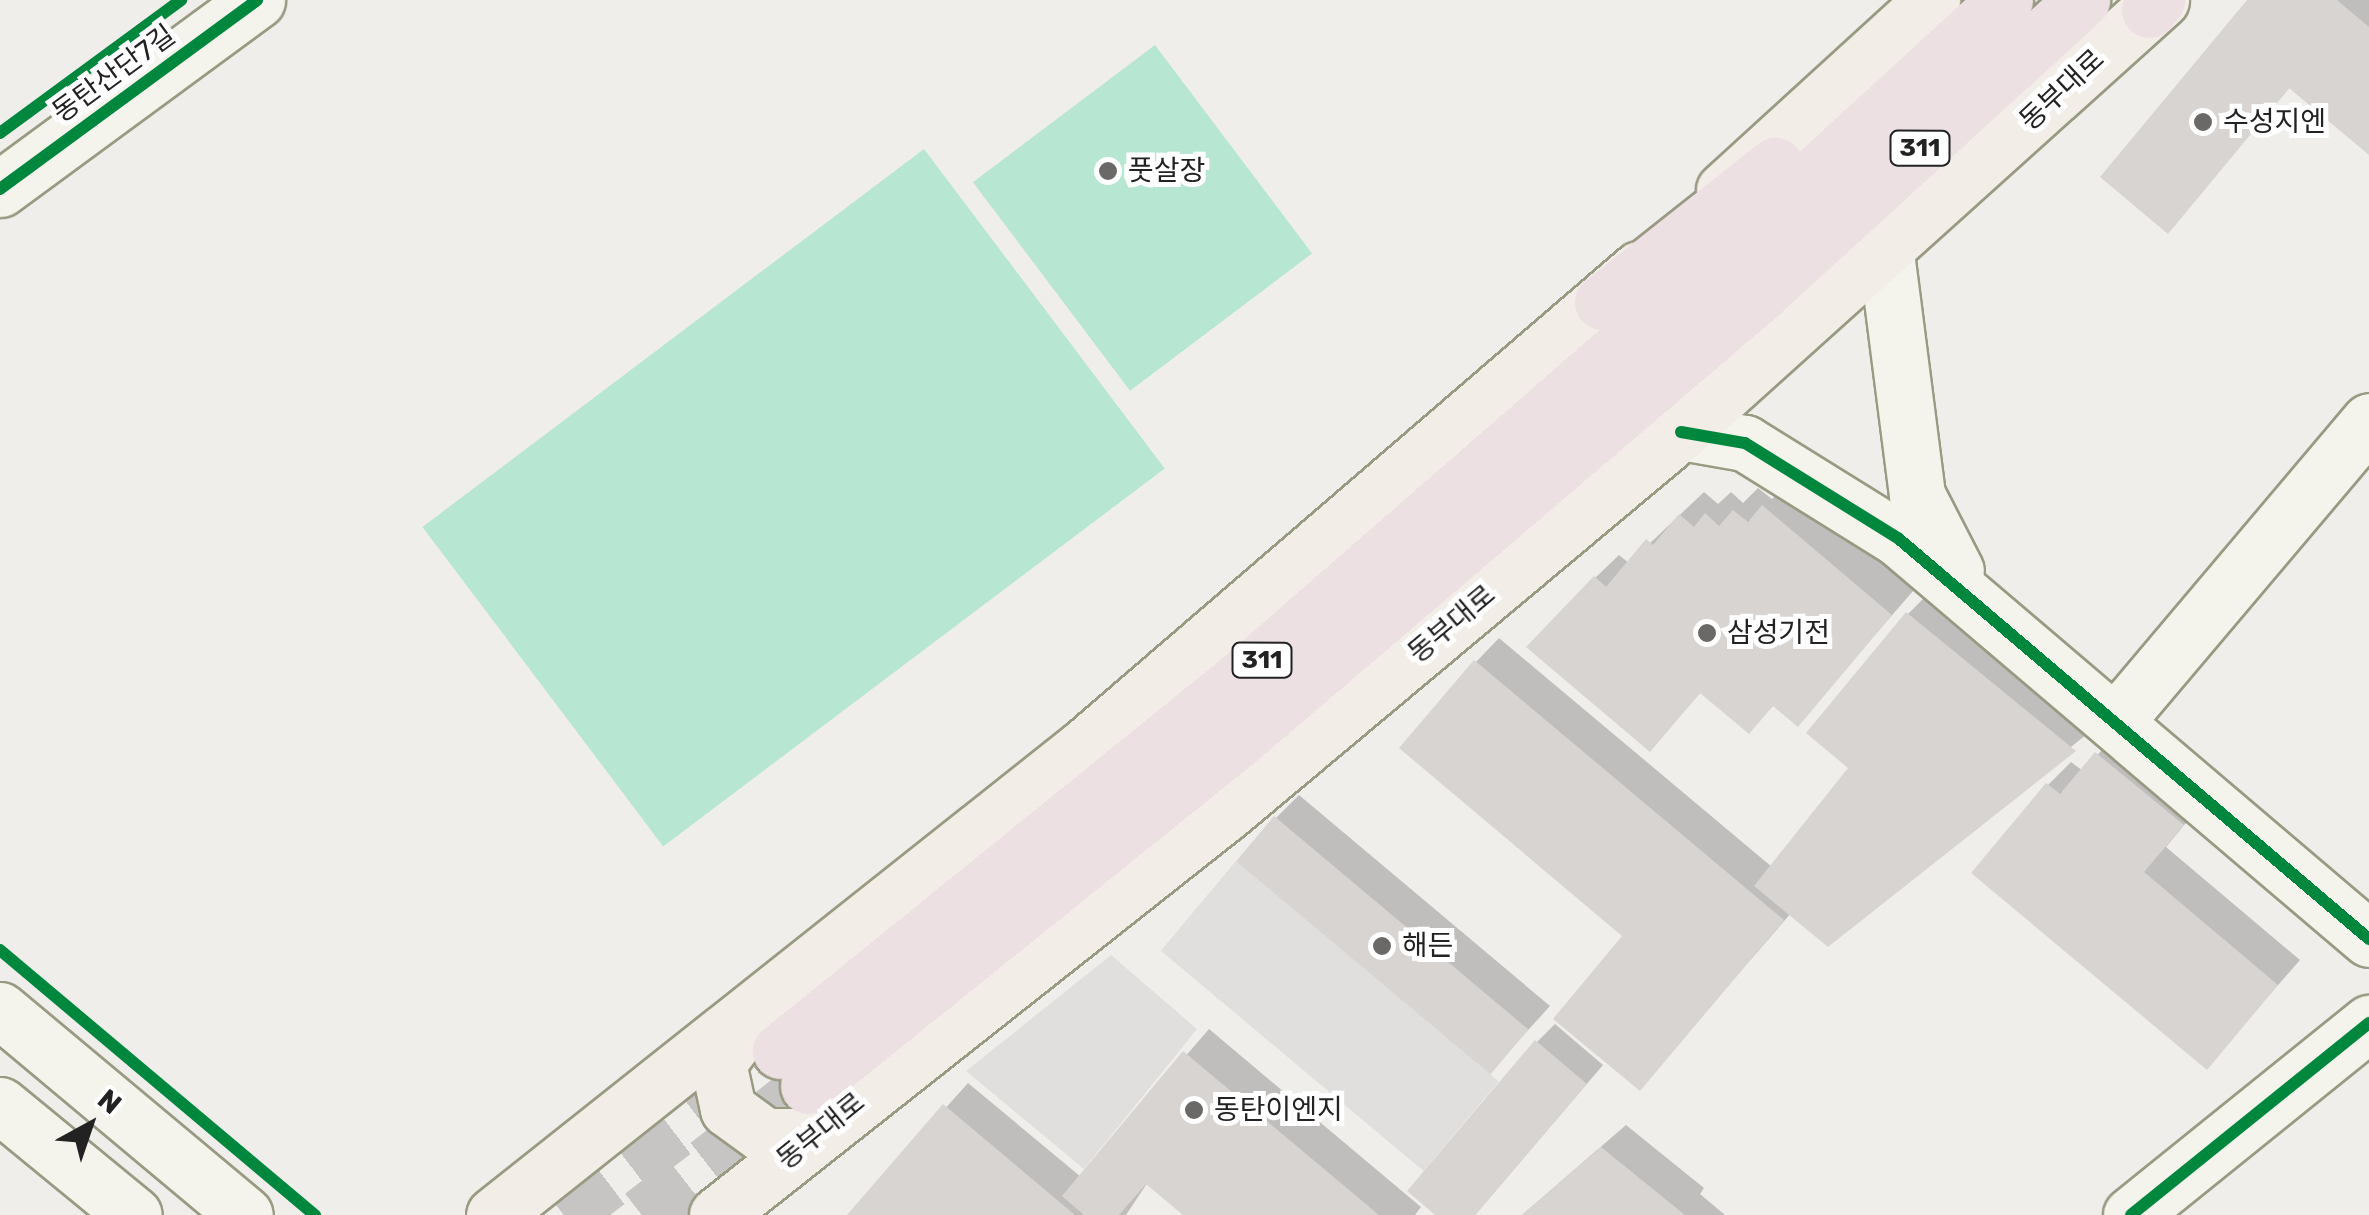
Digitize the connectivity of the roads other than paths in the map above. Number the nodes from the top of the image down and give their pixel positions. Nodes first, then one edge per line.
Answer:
1 (257, 0) edge
2 (1932, 0) edge
3 (1954, 0) edge
4 (2005, 0) edge
5 (2082, 0) edge
6 (2155, 3) edge
7 (0, 189) edge
8 (1886, 253) junction
9 (1602, 302) junction
10 (2369, 421) edge
11 (1681, 432) junction
12 (1976, 604) junction
13 (2115, 722) junction
14 (2369, 938) edge
15 (2369, 962) edge
16 (0, 1010) edge
17 (2369, 1022) edge
18 (789, 1072) junction
19 (0, 1105) edge
20 (134, 1215) edge
21 (245, 1215) edge
22 (494, 1215) edge
23 (717, 1215) edge
24 (2131, 1215) edge

1 - 7 street, 동탄산단7길
2 - 9 main road, 동부대로
3 - 9 highway
4 - 18 highway, 동부대로 / 311
5 - 18 highway, 동부대로 / 311
6 - 8 main road, 동부대로
8 - 11 main road, 동부대로
8 - 12 street
9 - 18 main road, 동부대로
10 - 13 street
11 - 12 street
11 - 18 main road, 동부대로
12 - 13 street
13 - 14 street
15 - 17 street
16 - 21 street
17 - 24 street
18 - 22 main road, 동부대로
18 - 23 main road, 동부대로
19 - 20 street

